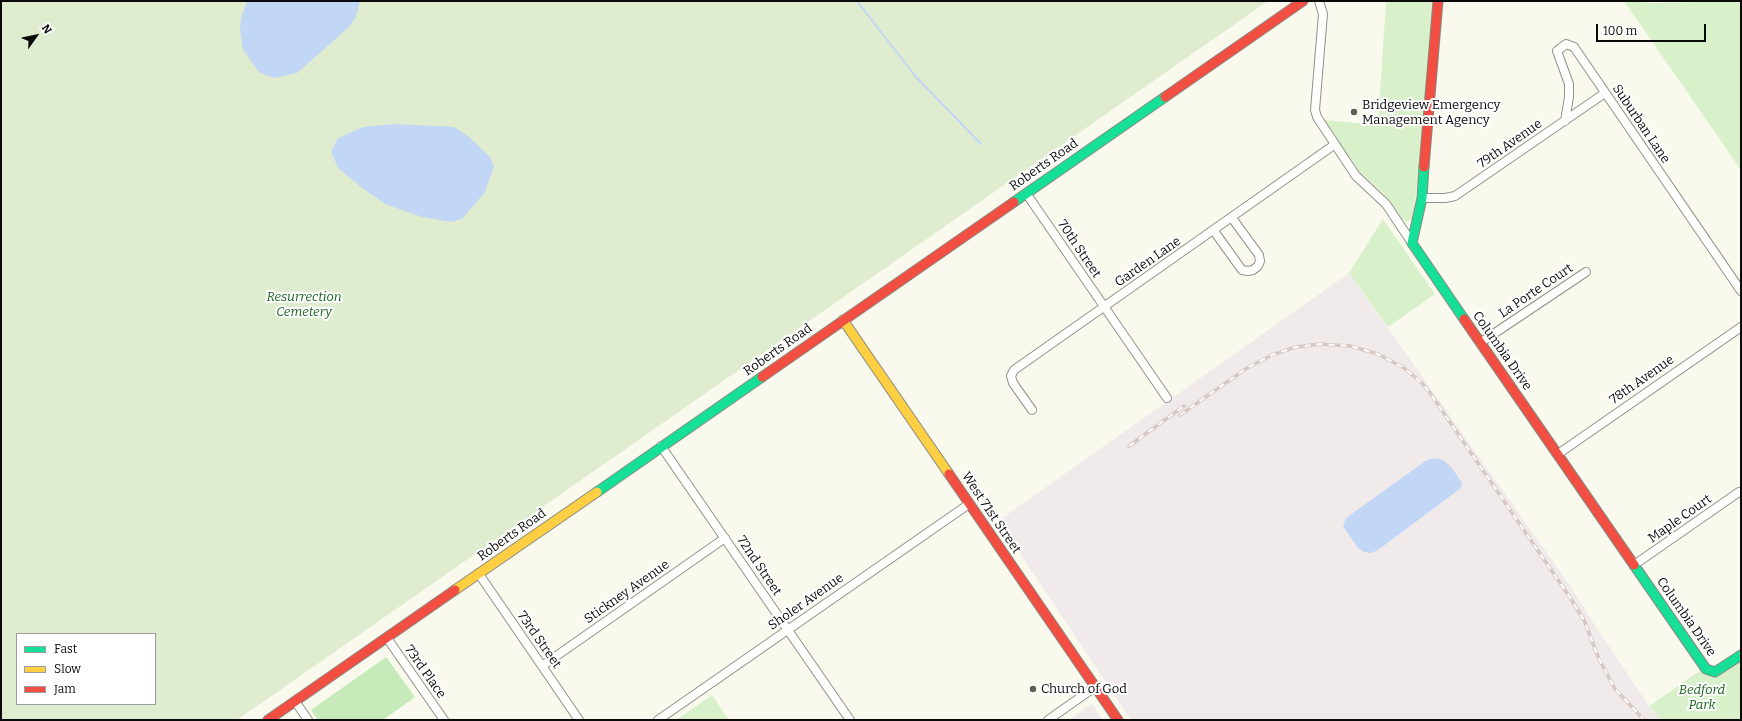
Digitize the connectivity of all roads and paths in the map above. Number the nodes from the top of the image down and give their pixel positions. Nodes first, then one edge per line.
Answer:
1 (1303, 1) edge
2 (1319, 1) edge
3 (1438, 1) edge
4 (1605, 92) junction
5 (1565, 121) junction
6 (1334, 145) junction
7 (1026, 193) junction
8 (1422, 198) junction
9 (1232, 218) junction
10 (1214, 231) junction
11 (1412, 243) junction
12 (1586, 272) dead end
13 (1741, 290) edge
14 (1104, 307) junction
15 (843, 320) junction
16 (1741, 327) edge
17 (1480, 343) junction
18 (1167, 398) dead end
19 (1032, 410) dead end
20 (661, 446) junction
21 (1558, 454) junction
22 (1739, 492) dead end
23 (969, 504) junction
24 (725, 538) junction
25 (1634, 565) junction
26 (479, 574) junction
27 (787, 630) junction
28 (387, 638) junction
29 (1741, 655) edge
30 (542, 666) junction
31 (1095, 687) junction
32 (295, 701) junction
33 (268, 720) edge
34 (308, 720) edge
35 (444, 720) edge
36 (579, 720) edge
37 (658, 720) edge
38 (850, 720) edge
39 (1048, 720) edge
40 (1118, 720) edge

1 - 7 street, Roberts Road
2 - 6 street
3 - 8 street
4 - 5 street, 79th Avenue
4 - 5 street, Suburban Lane
4 - 13 street, Suburban Lane
5 - 8 street, 79th Avenue
6 - 9 street, Garden Lane
6 - 11 street
7 - 14 street, 70th Street
7 - 15 street, Roberts Road
8 - 11 street
9 - 10 street, Garden Lane
9 - 10 street
10 - 14 street, Garden Lane
11 - 17 street, Columbia Drive
12 - 17 street, La Porte Court
14 - 18 street, 70th Street
14 - 19 street, Garden Lane
15 - 20 street, Roberts Road
15 - 23 street, West 71st Street
16 - 21 street, 78th Avenue
17 - 21 street, Columbia Drive
20 - 24 street, 72nd Street
20 - 26 street, Roberts Road
21 - 25 street, Columbia Drive
22 - 25 street, Maple Court
23 - 27 street, Sholer Avenue
23 - 31 street, West 71st Street
24 - 27 street, 72nd Street
24 - 30 street, Stickney Avenue
25 - 29 street, Columbia Drive
26 - 28 street, Roberts Road
26 - 30 street, 73rd Street
27 - 37 street, Sholer Avenue
27 - 38 street, 72nd Street
28 - 32 street, Roberts Road
28 - 35 street, 73rd Place
30 - 36 street, 73rd Street
31 - 39 street
31 - 40 street, West 71st Street
32 - 33 street, Roberts Road
32 - 34 street

